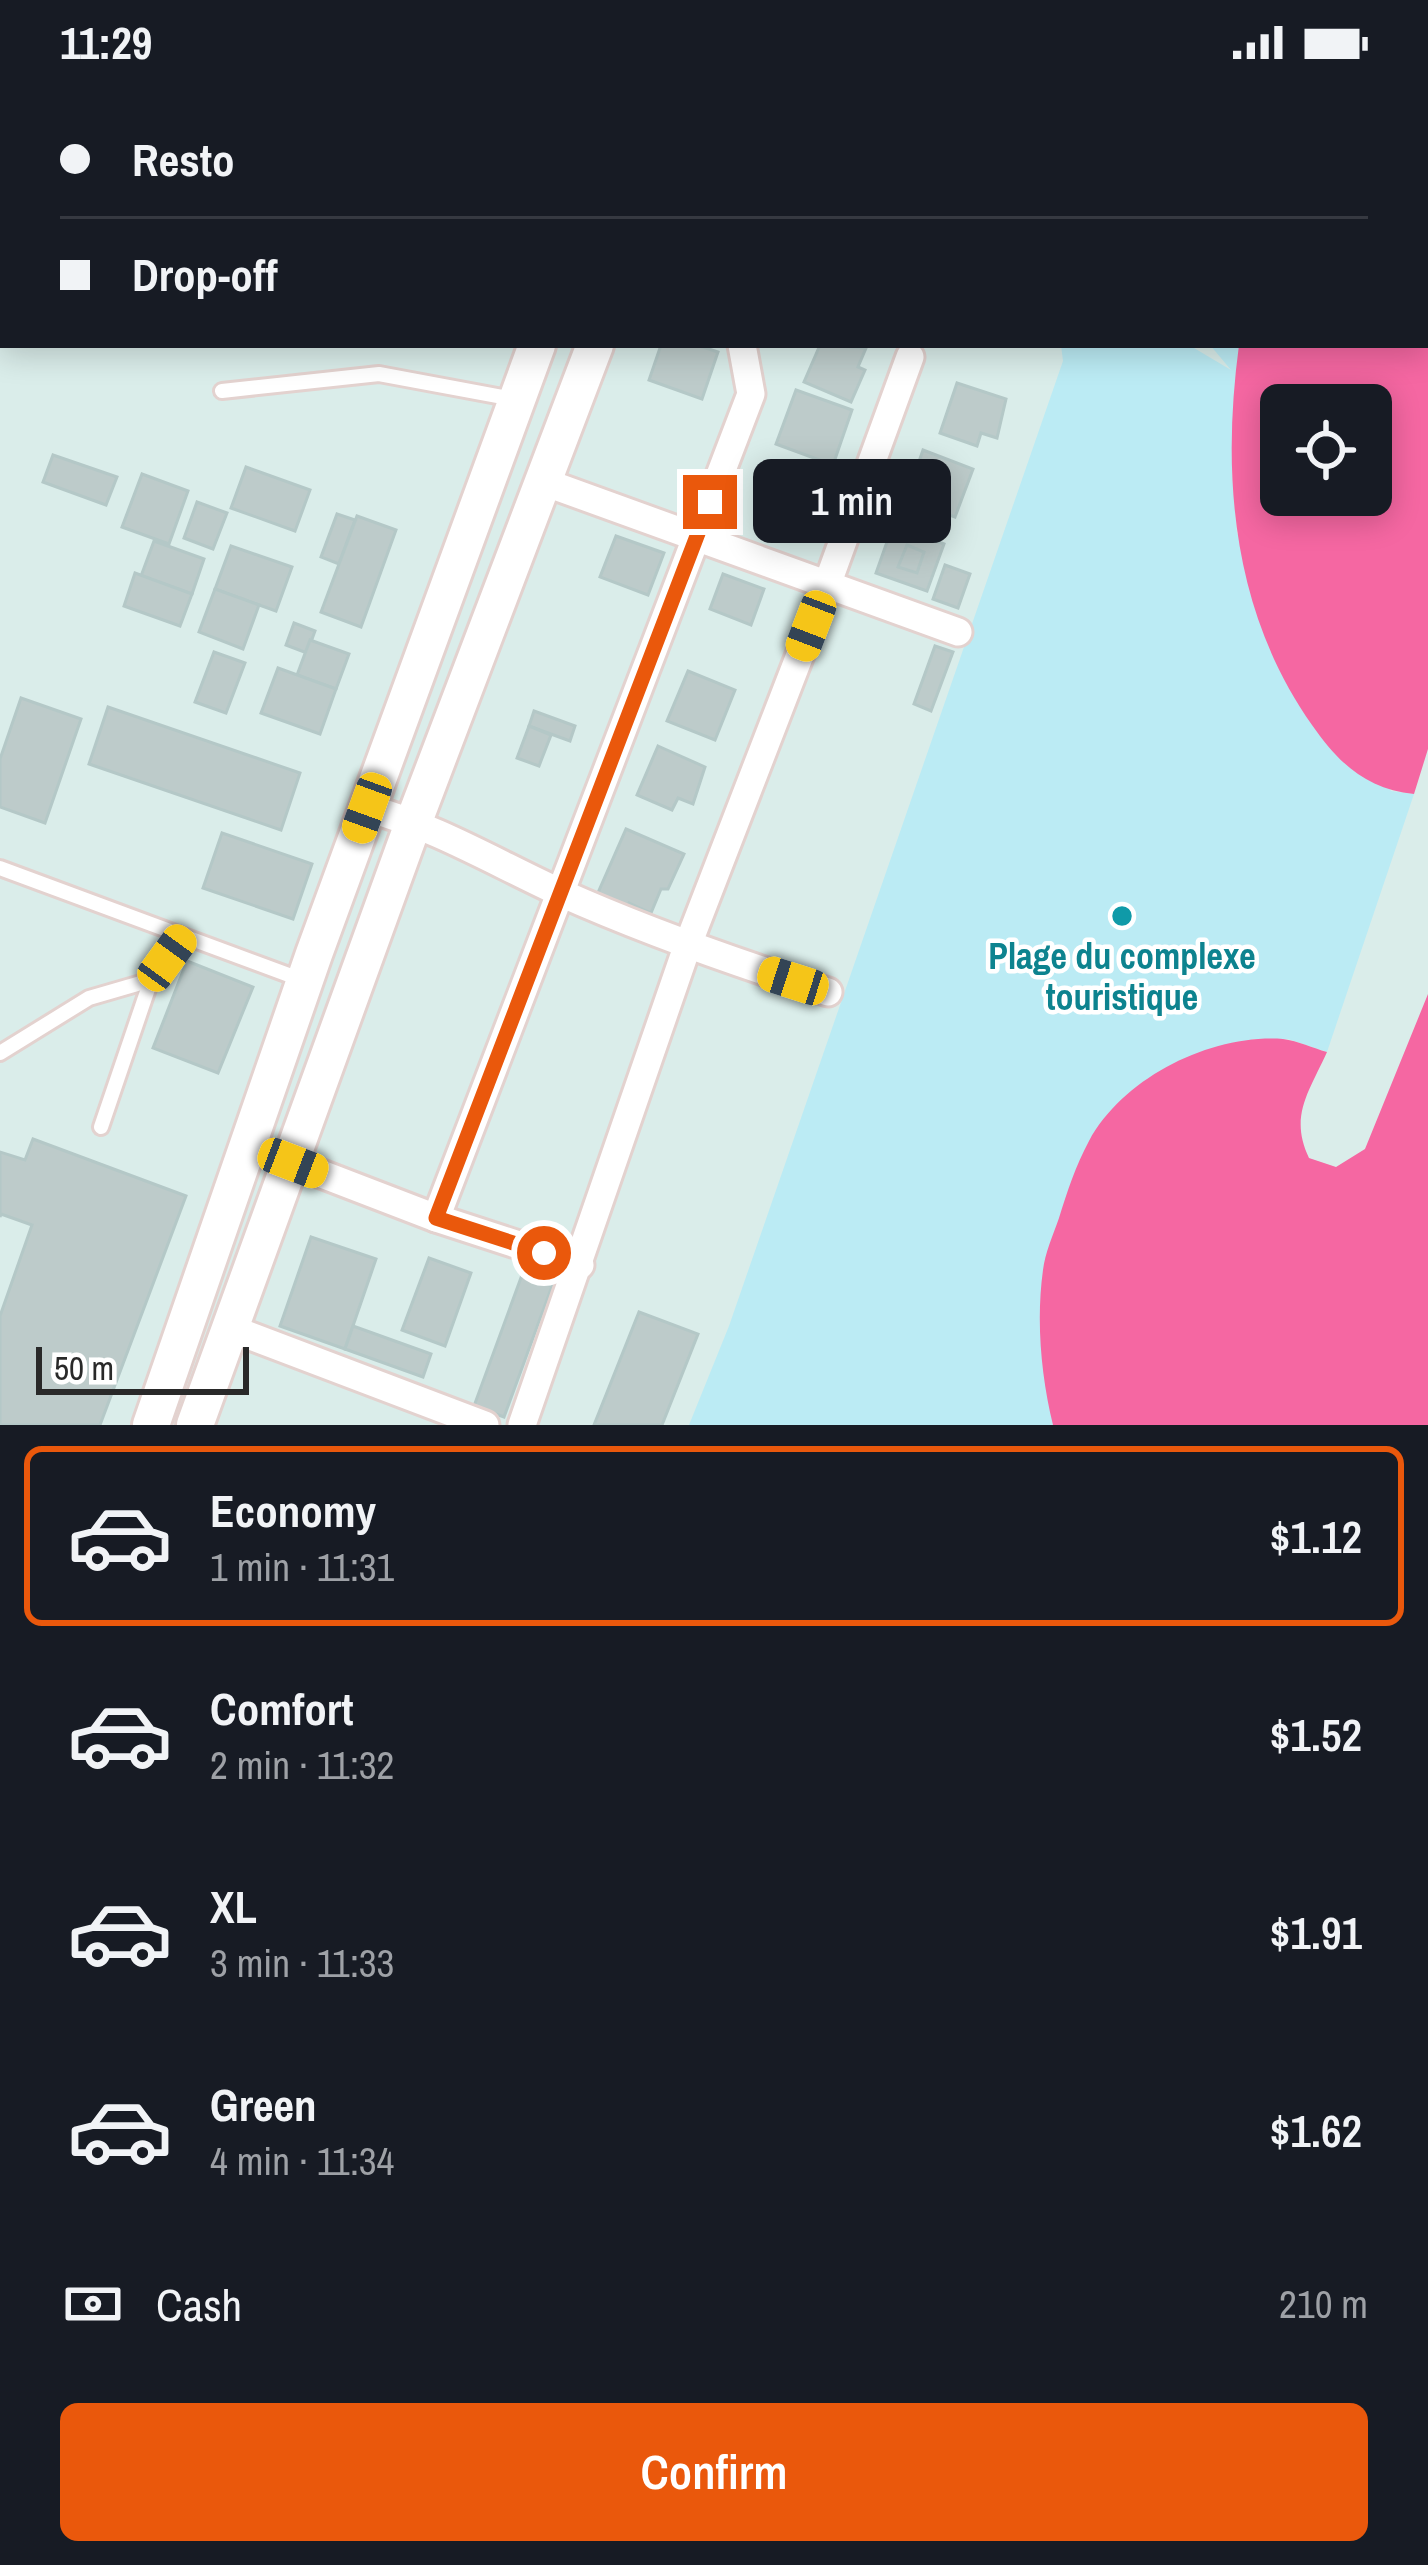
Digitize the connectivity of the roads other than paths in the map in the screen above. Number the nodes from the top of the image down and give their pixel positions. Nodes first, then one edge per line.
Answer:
1 (536, 348) edge
2 (594, 348) edge
3 (743, 348) edge
4 (910, 357) dead end
5 (222, 392) dead end
6 (518, 400) junction
7 (544, 482) junction
8 (696, 538) junction
9 (827, 585) junction
10 (958, 632) dead end
11 (367, 808) junction
12 (414, 821) junction
13 (0, 868) edge
14 (558, 891) junction
15 (183, 936) junction
16 (687, 947) junction
17 (310, 968) junction
18 (360, 973) junction
19 (151, 980) junction
20 (828, 992) dead end
21 (0, 1053) edge
22 (101, 1126) dead end
23 (293, 1163) junction
24 (436, 1218) junction
25 (580, 1265) junction
26 (232, 1329) junction
27 (151, 1425) edge
28 (195, 1425) edge
29 (485, 1425) edge
30 (522, 1425) edge

1 - 6 street
2 - 7 street
3 - 8 street
4 - 9 street
5 - 6 lane
6 - 11 street
7 - 8 street
7 - 12 street
8 - 9 street
8 - 14 street
9 - 10 street
9 - 16 street
11 - 12 street
11 - 17 street
12 - 14 street
12 - 18 street
13 - 15 lane
14 - 16 street
14 - 24 street
15 - 17 lane
15 - 19 lane
16 - 20 street
16 - 25 street
17 - 18 street
17 - 27 street
18 - 23 street
19 - 21 lane
19 - 22 lane
23 - 24 street
23 - 26 street
24 - 25 street
25 - 30 street
26 - 28 street
26 - 29 street

